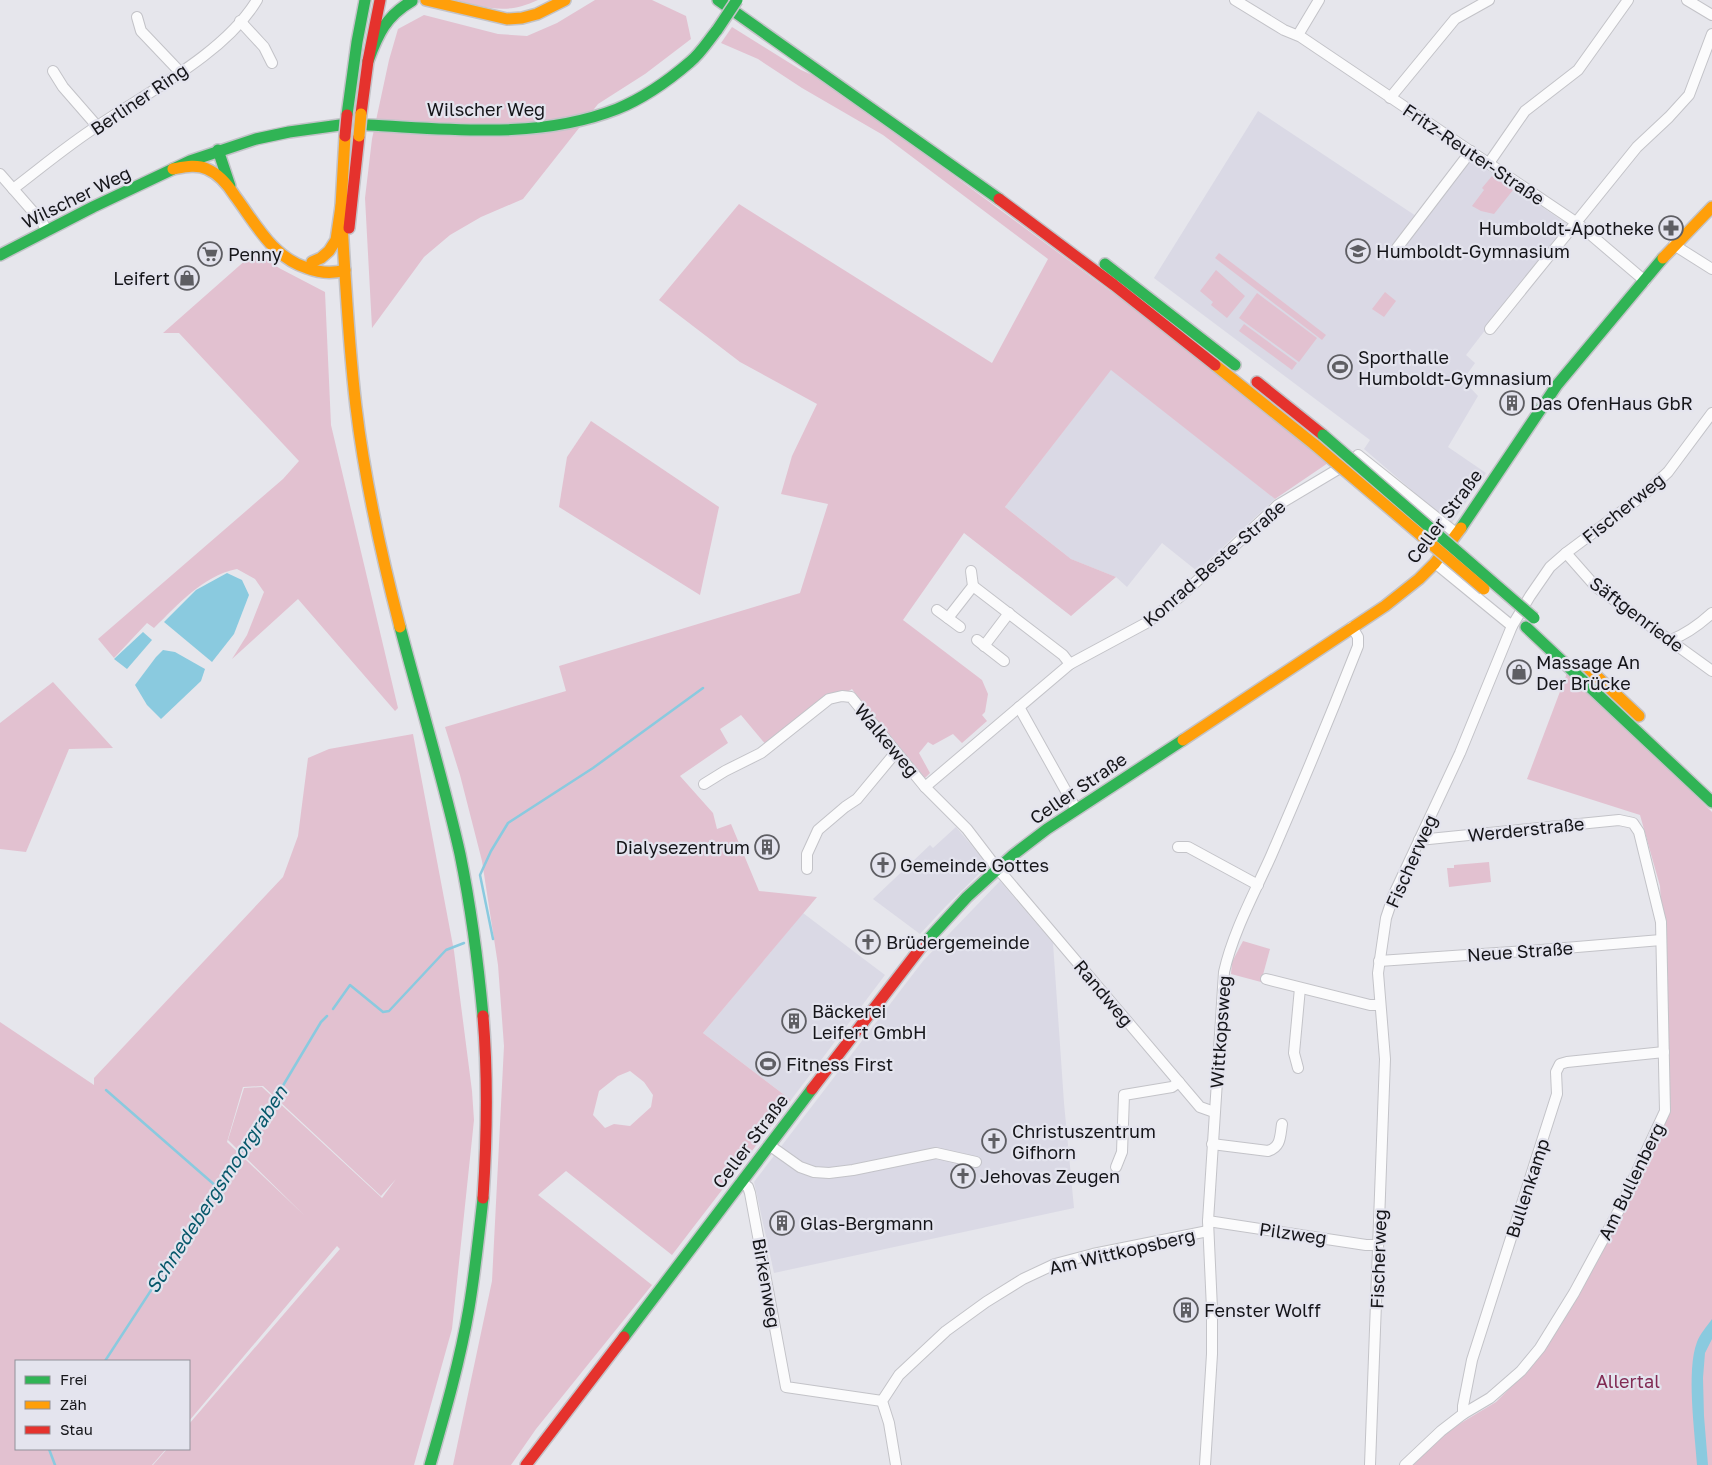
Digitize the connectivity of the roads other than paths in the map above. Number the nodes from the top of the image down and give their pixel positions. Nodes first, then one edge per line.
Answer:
1 (366, 0) edge
2 (380, 0) edge
3 (426, 0) edge
4 (558, 0) edge
5 (565, 0) edge
6 (704, 0) edge
7 (718, 0) edge
8 (733, 0) edge
9 (737, 0) edge
10 (1235, 0) edge
11 (1319, 0) edge
12 (1489, 0) edge
13 (1628, 0) edge
14 (1687, 0) edge
15 (254, 1) edge
16 (408, 1) edge
17 (544, 12) junction
18 (1712, 15) edge
19 (137, 16) dead end
20 (240, 21) junction
21 (750, 23) junction
22 (1712, 34) edge
23 (1298, 35) junction
24 (368, 61) junction
25 (272, 63) dead end
26 (53, 71) dead end
27 (180, 72) junction
28 (1390, 98) junction
29 (340, 125) dead end
30 (368, 125) dead end
31 (97, 126) junction
32 (1471, 151) junction
33 (214, 152) junction
34 (1489, 163) junction
35 (173, 169) junction
36 (0, 174) edge
37 (220, 178) junction
38 (13, 189) junction
39 (231, 190) junction
40 (341, 206) junction
41 (1712, 207) edge
42 (1577, 222) junction
43 (47, 231) junction
44 (1674, 245) junction
45 (1397, 248) dead end
46 (0, 255) edge
47 (314, 267) junction
48 (1712, 269) edge
49 (345, 270) junction
50 (1645, 281) junction
51 (347, 304) junction
52 (1490, 329) dead end
53 (1712, 413) edge
54 (1457, 534) junction
55 (1566, 553) junction
56 (1435, 562) junction
57 (971, 571) dead end
58 (973, 586) junction
59 (936, 610) dead end
60 (1009, 613) junction
61 (1712, 613) edge
62 (948, 618) junction
63 (1537, 621) dead end
64 (1512, 626) junction
65 (960, 627) dead end
66 (1352, 627) junction
67 (1671, 640) junction
68 (1576, 657) dead end
69 (1004, 661) dead end
70 (1070, 664) junction
71 (1712, 671) edge
72 (1019, 707) junction
73 (1645, 721) dead end
74 (896, 752) junction
75 (704, 784) dead end
76 (925, 786) junction
77 (1712, 802) edge
78 (1076, 809) junction
79 (1633, 823) joint
80 (1419, 840) junction
81 (1178, 847) dead end
82 (998, 868) junction
83 (807, 869) dead end
84 (1258, 885) junction
85 (1661, 940) junction
86 (1379, 961) junction
87 (1266, 979) dead end
88 (1300, 988) junction
89 (1380, 1005) junction
90 (1664, 1052) junction
91 (1298, 1068) dead end
92 (1179, 1082) junction
93 (1214, 1112) junction
94 (1282, 1124) dead end
95 (1212, 1144) junction
96 (769, 1145) junction
97 (976, 1162) dead end
98 (1116, 1167) dead end
99 (746, 1187) junction
100 (1208, 1226) junction
101 (1378, 1244) junction
102 (882, 1402) junction
103 (1463, 1414) junction
104 (430, 1465) edge
105 (526, 1465) edge
106 (896, 1465) edge
107 (1205, 1465) edge
108 (1370, 1465) edge
109 (1405, 1465) edge

1 - 40 main road, bridge
2 - 24 main road
3 - 16 main road
3 - 17 main road
4 - 17 main road
5 - 17 main road
6 - 21 main road
7 - 21 main road
8 - 63 main road, bridge
9 - 30 main road, Wilscher Weg, bridge
10 - 23 street, Fritz-Reuter-Straße
11 - 23 street
12 - 28 street
13 - 34 street
14 - 18 street
15 - 20 street, Berliner Ring
16 - 24 main road
19 - 27 street
20 - 25 street
20 - 27 street, Berliner Ring
21 - 77 main road, bridge
22 - 42 street
23 - 28 street, Fritz-Reuter-Straße
24 - 49 main road, bridge
26 - 31 street
27 - 31 street, Berliner Ring
28 - 32 street, Fritz-Reuter-Straße
29 - 33 main road, Wilscher Weg
31 - 38 street, Berliner Ring
32 - 34 street, Fritz-Reuter-Straße
32 - 45 street
33 - 35 main road, Wilscher Weg
33 - 37 main road
33 - 39 main road
34 - 42 street, Fritz-Reuter-Straße
35 - 37 main road
35 - 43 main road, Wilscher Weg
36 - 38 street
37 - 39 main road
38 - 43 street
39 - 47 main road
40 - 47 main road
40 - 49 main road
41 - 44 main road, Celler Straße
42 - 50 street, Fritz-Reuter-Straße
42 - 52 street
43 - 46 main road, Wilscher Weg
44 - 48 street
44 - 50 main road, Celler Straße
47 - 49 main road
47 - 51 main road
49 - 51 main road
50 - 54 main road, Celler Straße
51 - 104 main road
53 - 55 street, Fischerweg
54 - 56 main road, Celler Straße
54 - 70 street, Konrad-Beste-Straße
55 - 64 street, Fischerweg
55 - 67 street, Säftgenriede
56 - 64 street
56 - 66 main road, Celler Straße
57 - 58 street
58 - 60 street
58 - 62 street
59 - 62 street
60 - 69 street
60 - 70 street
61 - 67 street
62 - 65 street
64 - 80 street, Fischerweg
66 - 78 main road, Celler Straße
66 - 84 street, Wittkopsweg
67 - 71 street, Säftgenriede
68 - 73 main road
70 - 72 street, Konrad-Beste-Straße
72 - 76 street, Konrad-Beste-Straße
72 - 78 street
74 - 75 street, Walkeweg
74 - 76 street, Walkeweg
74 - 83 street
76 - 82 street, Walkeweg
78 - 82 main road, Celler Straße
79 - 80 street, Werderstraße
79 - 85 street, Am Bullenberg
80 - 86 street, Fischerweg
81 - 84 street
82 - 92 street, Randweg
82 - 96 main road, Celler Straße
84 - 93 street, Wittkopsweg
85 - 86 street, Neue Straße
85 - 90 street, Am Bullenberg
86 - 89 street, Fischerweg
87 - 88 street
88 - 89 street
88 - 91 street
89 - 101 street, Fischerweg
90 - 103 street, Am Bullenberg
90 - 103 street, Bullenkamp
92 - 93 street, Randweg
92 - 98 street
93 - 95 street, Wittkopsweg
94 - 95 street
95 - 100 street, Wittkopsweg
96 - 97 street
96 - 99 main road, Celler Straße
99 - 102 street, Birkenweg
99 - 105 main road, Celler Straße
100 - 101 street, Pilzweg
100 - 102 street, Am Wittkopsberg
100 - 107 street, Wittkopsweg
101 - 108 street, Fischerweg
102 - 106 street
103 - 109 street, Am Bullenberg

